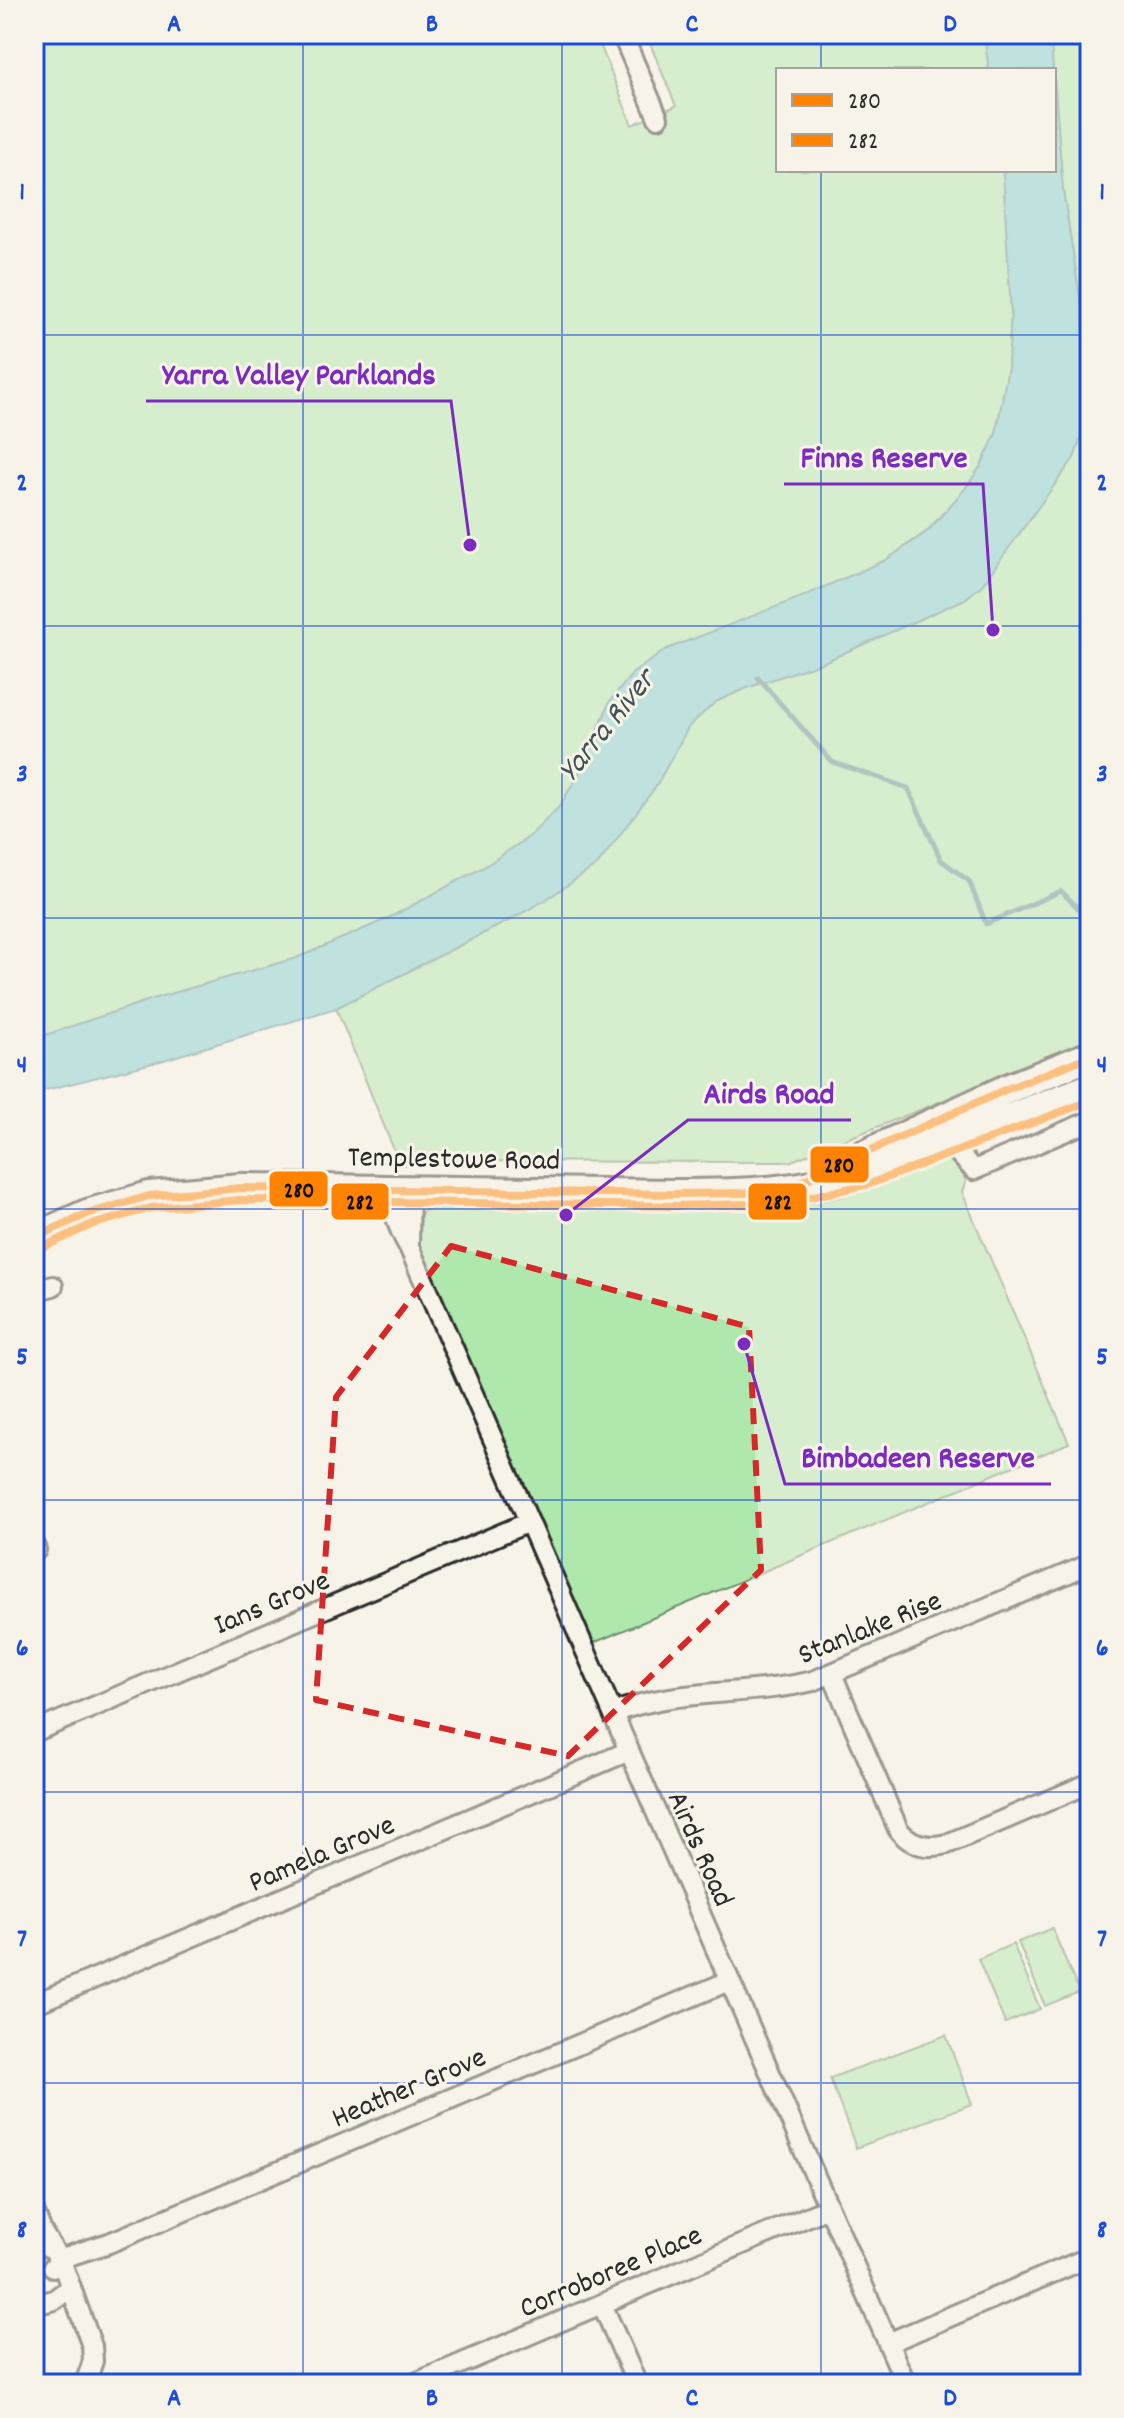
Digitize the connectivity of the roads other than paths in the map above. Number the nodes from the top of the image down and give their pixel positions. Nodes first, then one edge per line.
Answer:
1 (622, 34) edge
2 (658, 118) dead end
3 (1090, 1056) edge
4 (1090, 1088) edge
5 (1090, 1121) edge
6 (949, 1143) junction
7 (401, 1188) junction
8 (785, 1189) junction
9 (34, 1238) edge
10 (53, 1286) dead end
11 (34, 1291) edge
12 (529, 1522) junction
13 (1090, 1564) edge
14 (832, 1674) junction
15 (613, 1713) junction
16 (34, 1732) edge
17 (629, 1751) junction
18 (1090, 1783) edge
19 (729, 1981) junction
20 (34, 2004) edge
21 (828, 2208) junction
22 (34, 2211) edge
23 (1090, 2257) edge
24 (60, 2264) junction
25 (66, 2289) junction
26 (34, 2298) edge
27 (602, 2304) junction
28 (34, 2305) edge
29 (888, 2343) junction
30 (85, 2384) edge
31 (413, 2384) edge
32 (637, 2384) edge
33 (906, 2384) edge

1 - 2 street
3 - 8 main road, Templestowe Road
4 - 6 main road, Templestowe Road
5 - 6 street
6 - 8 main road, Templestowe Road
7 - 8 main road, Templestowe Road
7 - 9 main road, Templestowe Road
7 - 12 street, Airds Road
10 - 11 street
12 - 15 street, Airds Road
12 - 16 street, Ians Grove
13 - 14 street, Stanlake Rise
14 - 15 street, Stanlake Rise
14 - 18 street
15 - 17 street, Airds Road
17 - 19 street, Airds Road
17 - 20 street, Pamela Grove
19 - 21 street, Airds Road
19 - 24 street, Heather Grove
21 - 27 street, Corroboree Place
21 - 29 street, Airds Road
22 - 24 street
23 - 29 street
24 - 25 street
25 - 26 street
25 - 28 street
25 - 30 street
27 - 31 street, Corroboree Place
27 - 32 street
29 - 33 street, Airds Road

